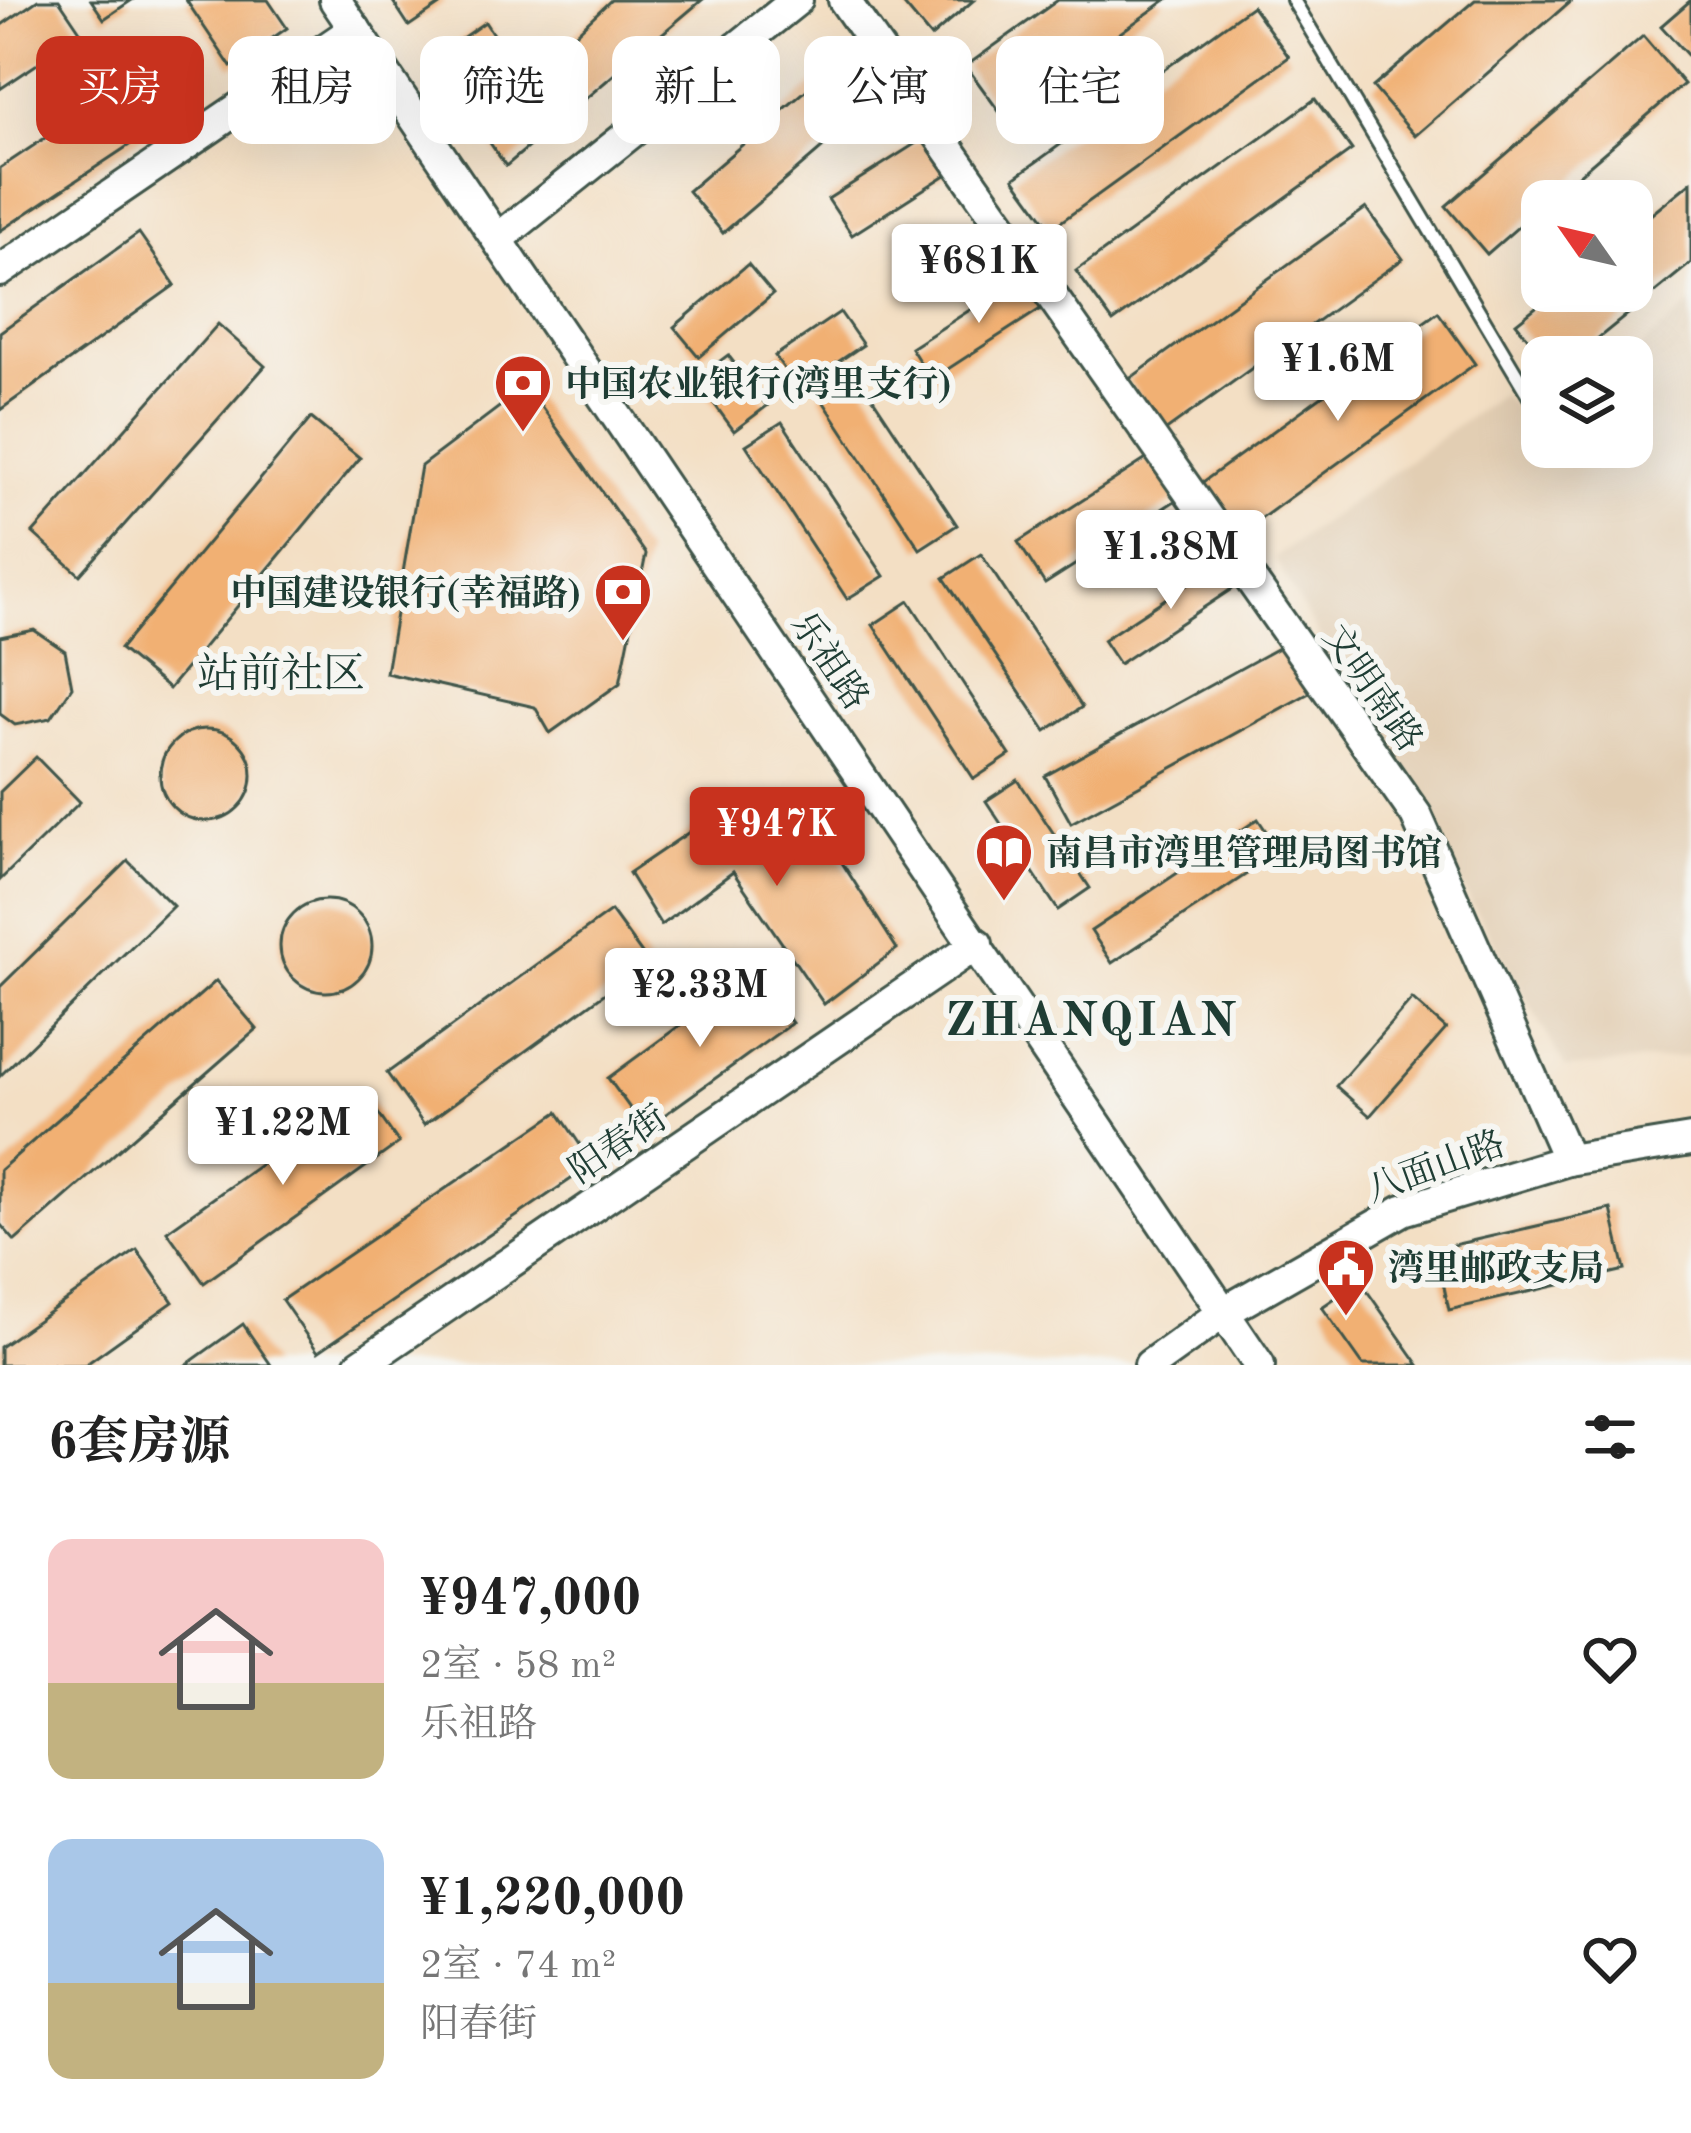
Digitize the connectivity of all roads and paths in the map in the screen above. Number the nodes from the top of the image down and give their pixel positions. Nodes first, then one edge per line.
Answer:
1 (335, 0) edge
2 (797, 0) edge
3 (844, 0) edge
4 (1293, 0) edge
5 (355, 28) junction
6 (498, 239) junction
7 (0, 271) edge
8 (1521, 382) edge
9 (976, 944) junction
10 (1691, 1140) edge
11 (1568, 1160) junction
12 (1224, 1312) junction
13 (360, 1365) edge
14 (1150, 1365) edge
15 (1259, 1365) edge

1 - 5 street, 乐祖路
2 - 6 street
3 - 11 street, 文明南路
4 - 8 lane
5 - 6 street, 乐祖路
5 - 7 street
6 - 9 street, 乐祖路
9 - 12 street, 乐祖路
9 - 13 street, 阳春街
10 - 11 street, 八面山路
11 - 12 street, 八面山路
12 - 14 street, 八面山路
12 - 15 street, 乐祖路

